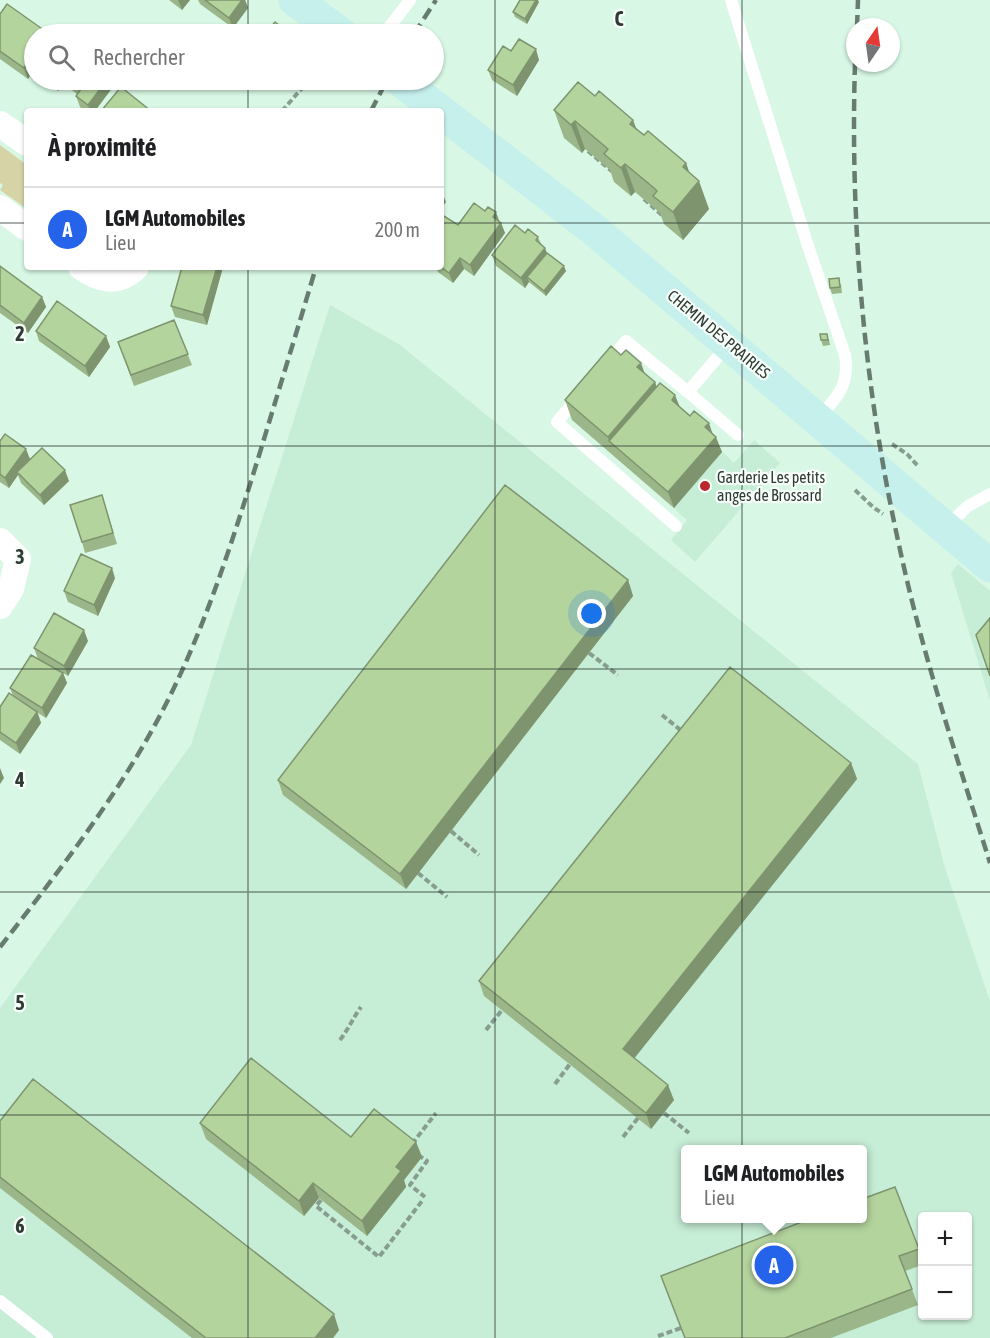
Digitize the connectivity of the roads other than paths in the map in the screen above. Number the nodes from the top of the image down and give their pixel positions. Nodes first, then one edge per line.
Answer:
1 (295, 0) edge
2 (410, 0) edge
3 (731, 0) edge
4 (327, 24) edge
5 (392, 24) edge
6 (413, 90) edge
7 (436, 108) edge
8 (444, 114) edge
9 (0, 124) edge
10 (24, 141) edge
11 (0, 208) edge
12 (24, 226) edge
13 (85, 270) edge
14 (132, 270) edge
15 (729, 343) junction
16 (688, 392) junction
17 (819, 419) junction
18 (738, 435) dead end
19 (990, 494) edge
20 (676, 526) dead end
21 (945, 527) junction
22 (0, 541) edge
23 (990, 566) edge
24 (0, 606) edge
25 (0, 1301) edge
26 (47, 1338) edge

1 - 4 street
2 - 5 lane
3 - 17 lane
6 - 7 street, CHEMIN DES PRAIRIES
8 - 15 street, CHEMIN DES PRAIRIES
9 - 10 street
11 - 12 street
13 - 14 street
15 - 16 lane
15 - 17 street, CHEMIN DES PRAIRIES
16 - 18 lane
16 - 20 lane
17 - 21 street, CHEMIN DES PRAIRIES
19 - 21 lane
21 - 23 street, CHEMIN DES PRAIRIES
22 - 24 street
25 - 26 lane

